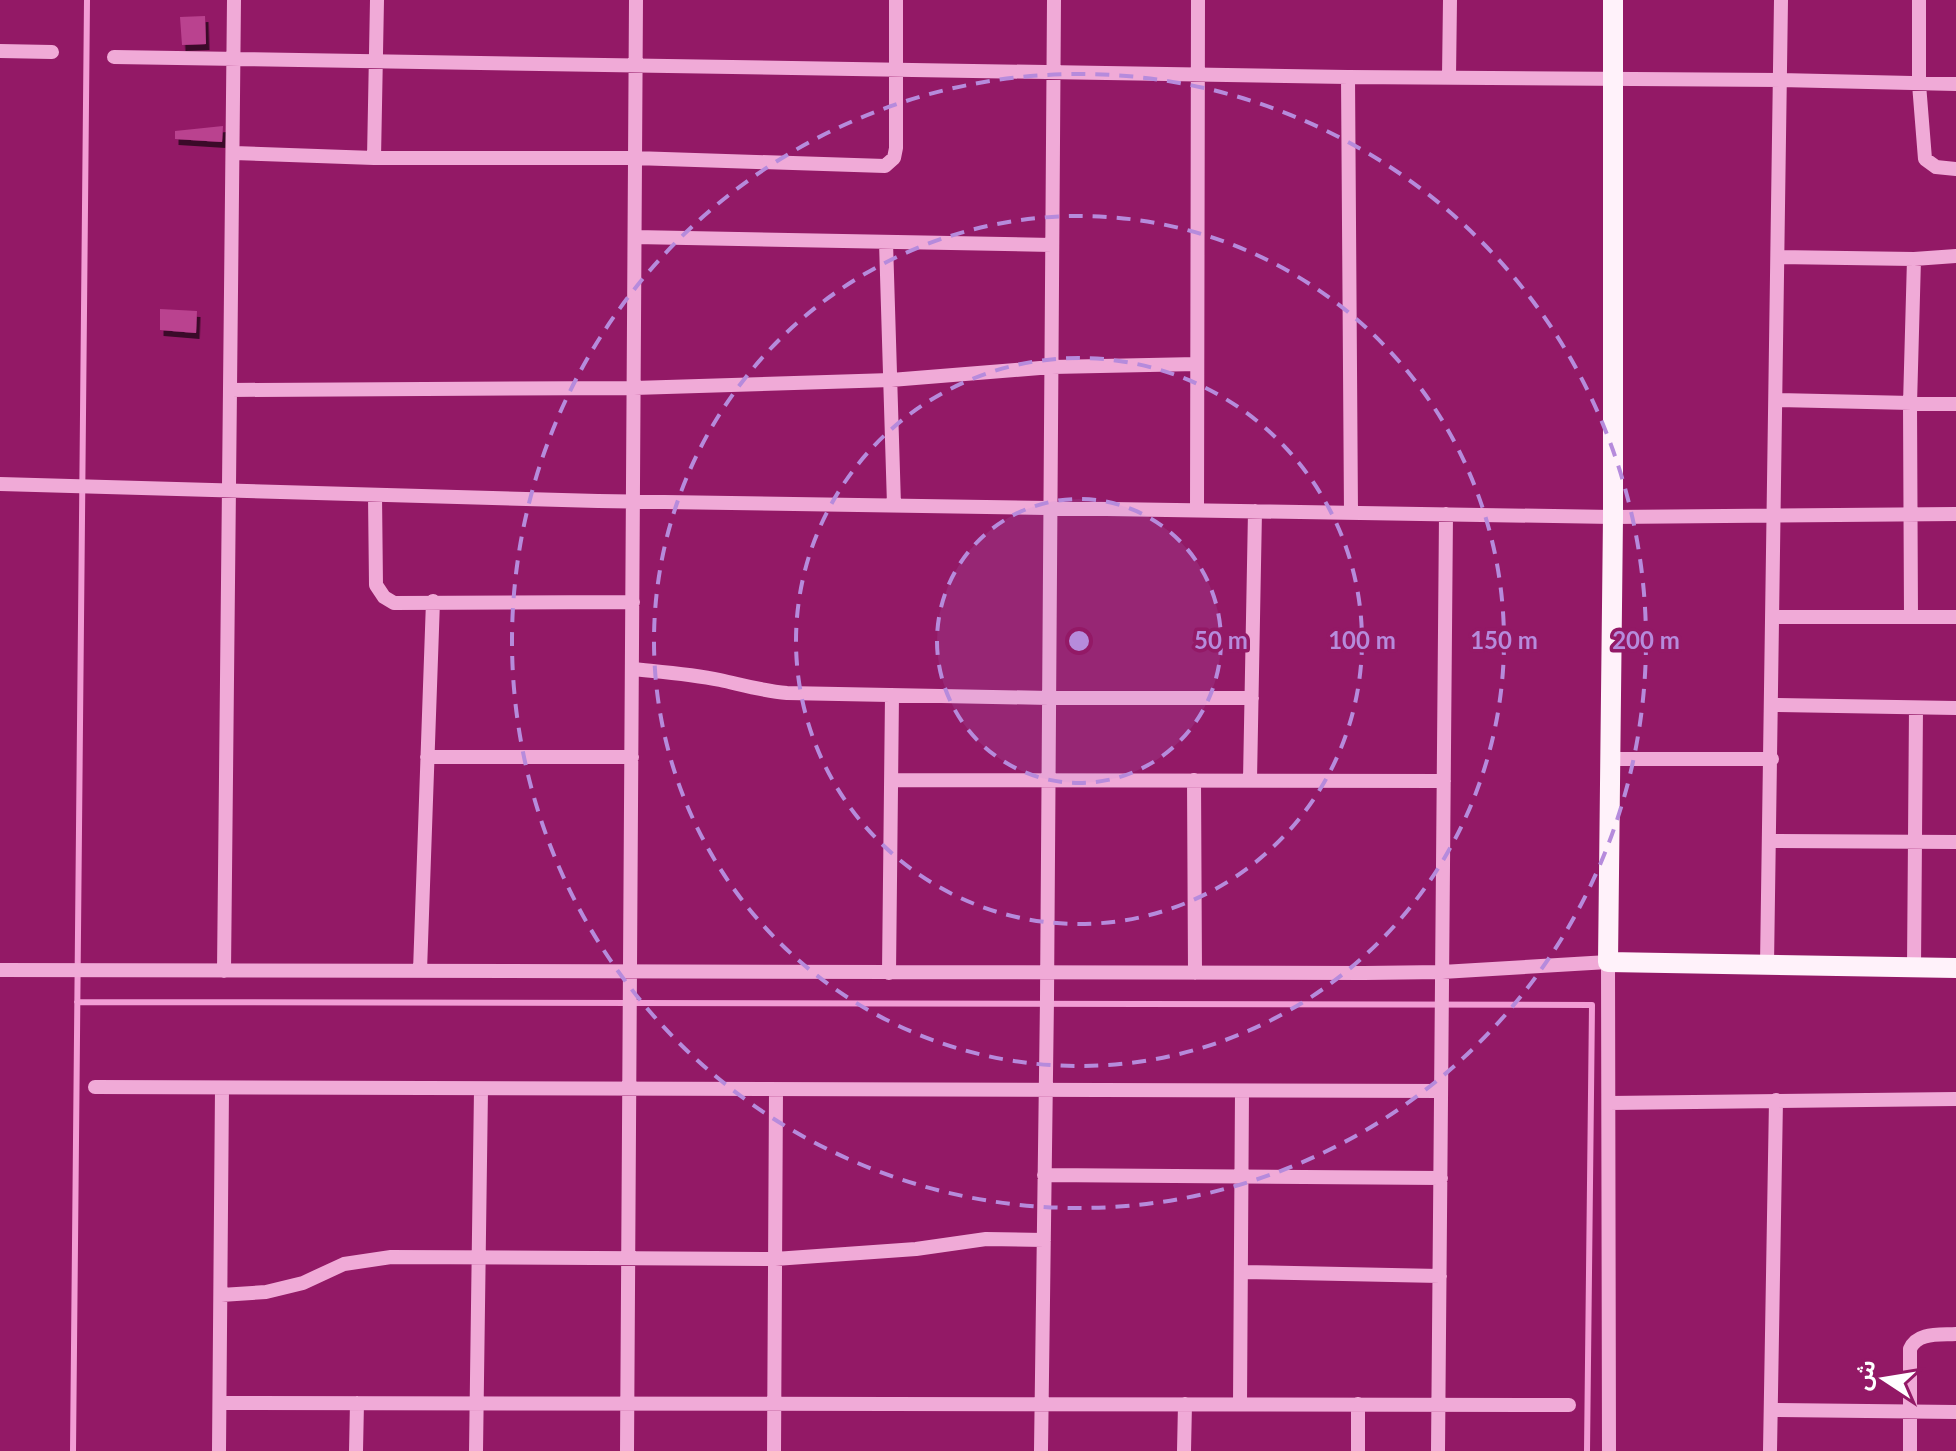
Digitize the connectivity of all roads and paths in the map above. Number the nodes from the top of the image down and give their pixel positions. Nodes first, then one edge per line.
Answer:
1 (234, 0) edge
2 (377, 0) edge
3 (636, 0) edge
4 (896, 0) edge
5 (1054, 0) edge
6 (1198, 0) edge
7 (1450, 0) edge
8 (1613, 0) edge
9 (1781, 0) edge
10 (1919, 0) edge
11 (0, 51) edge
12 (52, 52) dead end
13 (114, 57) dead end
14 (233, 59) junction
15 (375, 60) junction
16 (636, 64) junction
17 (896, 68) junction
18 (1053, 71) junction
19 (1198, 73) junction
20 (1348, 77) junction
21 (1449, 77) junction
22 (1613, 80) junction
23 (1780, 80) junction
24 (1919, 84) junction
25 (1956, 84) edge
26 (234, 153) junction
27 (374, 158) junction
28 (634, 158) junction
29 (1956, 169) edge
30 (635, 237) junction
31 (886, 242) junction
32 (1052, 245) junction
33 (1956, 256) edge
34 (1778, 257) junction
35 (1914, 259) junction
36 (1197, 364) junction
37 (1052, 367) junction
38 (891, 380) junction
39 (634, 388) junction
40 (230, 390) junction
41 (1776, 400) junction
42 (1910, 404) junction
43 (1956, 404) edge
44 (0, 484) edge
45 (229, 491) junction
46 (375, 495) junction
47 (633, 501) junction
48 (894, 505) junction
49 (1050, 508) junction
50 (1197, 510) junction
51 (1255, 511) junction
52 (1351, 513) junction
53 (1446, 514) junction
54 (1912, 514) junction
55 (1956, 514) edge
56 (1775, 516) junction
57 (1613, 517) junction
58 (433, 601) junction
59 (633, 602) junction
60 (1774, 617) junction
61 (1911, 617) junction
62 (1956, 617) edge
63 (633, 669) junction
64 (892, 695) junction
65 (1049, 698) junction
66 (1252, 698) junction
67 (1773, 705) junction
68 (1916, 708) junction
69 (1956, 708) edge
70 (427, 757) junction
71 (632, 757) junction
72 (1610, 759) junction
73 (1772, 759) junction
74 (892, 780) junction
75 (1048, 780) junction
76 (1194, 780) junction
77 (1250, 780) junction
78 (1444, 781) junction
79 (1771, 841) junction
80 (1915, 842) junction
81 (1956, 842) edge
82 (1608, 962) junction
83 (1767, 965) junction
84 (1914, 968) junction
85 (1956, 968) edge
86 (0, 970) edge
87 (224, 971) junction
88 (420, 971) junction
89 (631, 972) junction
90 (1442, 972) junction
91 (889, 973) junction
92 (1047, 973) junction
93 (1195, 973) junction
94 (95, 1087) dead end
95 (222, 1088) junction
96 (481, 1089) junction
97 (630, 1089) junction
98 (776, 1090) junction
99 (1045, 1090) junction
100 (1242, 1091) junction
101 (1441, 1091) junction
102 (1956, 1099) edge
103 (1776, 1100) junction
104 (1609, 1103) junction
105 (1044, 1175) junction
106 (1242, 1176) junction
107 (1441, 1178) junction
108 (1044, 1240) junction
109 (479, 1258) junction
110 (628, 1258) junction
111 (775, 1259) junction
112 (1241, 1272) junction
113 (1440, 1276) junction
114 (221, 1295) junction
115 (1956, 1334) edge
116 (220, 1403) junction
117 (357, 1403) junction
118 (477, 1403) junction
119 (627, 1404) junction
120 (774, 1404) junction
121 (1041, 1404) junction
122 (1185, 1404) junction
123 (1240, 1404) junction
124 (1358, 1404) junction
125 (1439, 1405) junction
126 (1569, 1405) dead end
127 (1771, 1410) junction
128 (1910, 1411) junction
129 (1956, 1412) edge
130 (219, 1451) edge
131 (356, 1451) edge
132 (476, 1451) edge
133 (627, 1451) edge
134 (774, 1451) edge
135 (1041, 1451) edge
136 (1184, 1451) edge
137 (1358, 1451) edge
138 (1438, 1451) edge
139 (1609, 1451) edge
140 (1770, 1451) edge
141 (1910, 1451) edge

1 - 14 street
2 - 15 street
3 - 16 street
4 - 17 street
5 - 18 street
6 - 19 street
7 - 21 street
8 - 22 main road
9 - 23 street
10 - 24 street
11 - 12 street
13 - 14 street
14 - 15 street
14 - 26 street
15 - 16 street
15 - 27 street
16 - 17 street
16 - 28 street
17 - 18 street
17 - 28 street
18 - 19 street
18 - 32 street
19 - 20 street
19 - 36 street
20 - 21 street
20 - 52 street
21 - 22 street
22 - 23 street
22 - 57 main road
23 - 24 street
23 - 34 street
24 - 25 street
24 - 29 street
26 - 27 street
26 - 40 street
27 - 28 street
28 - 30 street
30 - 31 street
30 - 39 street
31 - 32 street
31 - 38 street
32 - 37 street
33 - 35 street
34 - 35 street
34 - 41 street
35 - 42 street
36 - 37 street
36 - 50 street
37 - 38 street
37 - 49 street
38 - 39 street
38 - 48 street
39 - 40 street
39 - 47 street
40 - 45 street
41 - 42 street
41 - 56 street
42 - 43 street
42 - 54 street
44 - 45 street
45 - 46 street
45 - 87 street
46 - 47 street
46 - 58 street
47 - 48 street
47 - 59 street
48 - 49 street
49 - 50 street
49 - 65 street
50 - 51 street
51 - 52 street
51 - 66 street
52 - 53 street
53 - 57 street
53 - 78 street
54 - 55 street
54 - 56 street
54 - 61 street
56 - 57 street
56 - 60 street
57 - 72 main road
58 - 59 street
58 - 70 street
59 - 63 street
60 - 61 street
60 - 67 street
61 - 62 street
63 - 64 street
63 - 71 street
64 - 65 street
64 - 74 street
65 - 66 street
65 - 75 street
66 - 77 street
67 - 68 street
67 - 73 street
68 - 69 street
68 - 80 street
70 - 71 street
70 - 88 street
71 - 89 street
72 - 73 street
72 - 82 main road
73 - 79 street
74 - 75 street
74 - 91 street
75 - 76 street
75 - 92 street
76 - 77 street
76 - 93 street
77 - 78 street
78 - 90 street
79 - 80 street
79 - 83 street
80 - 81 street
80 - 84 street
82 - 83 main road
82 - 90 street
82 - 104 street
83 - 84 main road
84 - 85 main road
86 - 87 street
87 - 88 street
88 - 89 street
89 - 91 street
89 - 97 street
90 - 93 street
90 - 101 street
91 - 92 street
92 - 93 street
92 - 99 street
94 - 95 street
95 - 96 street
95 - 114 street
96 - 97 street
96 - 109 street
97 - 98 street
97 - 110 street
98 - 99 street
98 - 111 street
99 - 100 street
99 - 105 street
100 - 101 street
100 - 106 street
101 - 107 street
102 - 103 street
103 - 104 street
103 - 127 street
104 - 139 street
105 - 106 street
105 - 108 street
106 - 107 street
106 - 112 street
107 - 113 street
108 - 111 street
108 - 121 street
109 - 110 street
109 - 114 street
109 - 118 street
110 - 111 street
110 - 119 street
111 - 120 street
112 - 113 street
112 - 123 street
113 - 125 street
114 - 116 street
115 - 128 street
116 - 117 street
116 - 130 street
117 - 118 street
117 - 131 street
118 - 119 street
118 - 132 street
119 - 120 street
119 - 133 street
120 - 121 street
120 - 134 street
121 - 122 street
121 - 135 street
122 - 123 street
122 - 136 street
123 - 124 street
124 - 125 street
124 - 137 street
125 - 126 street
125 - 138 street
127 - 128 street
127 - 140 street
128 - 129 street
128 - 141 street

